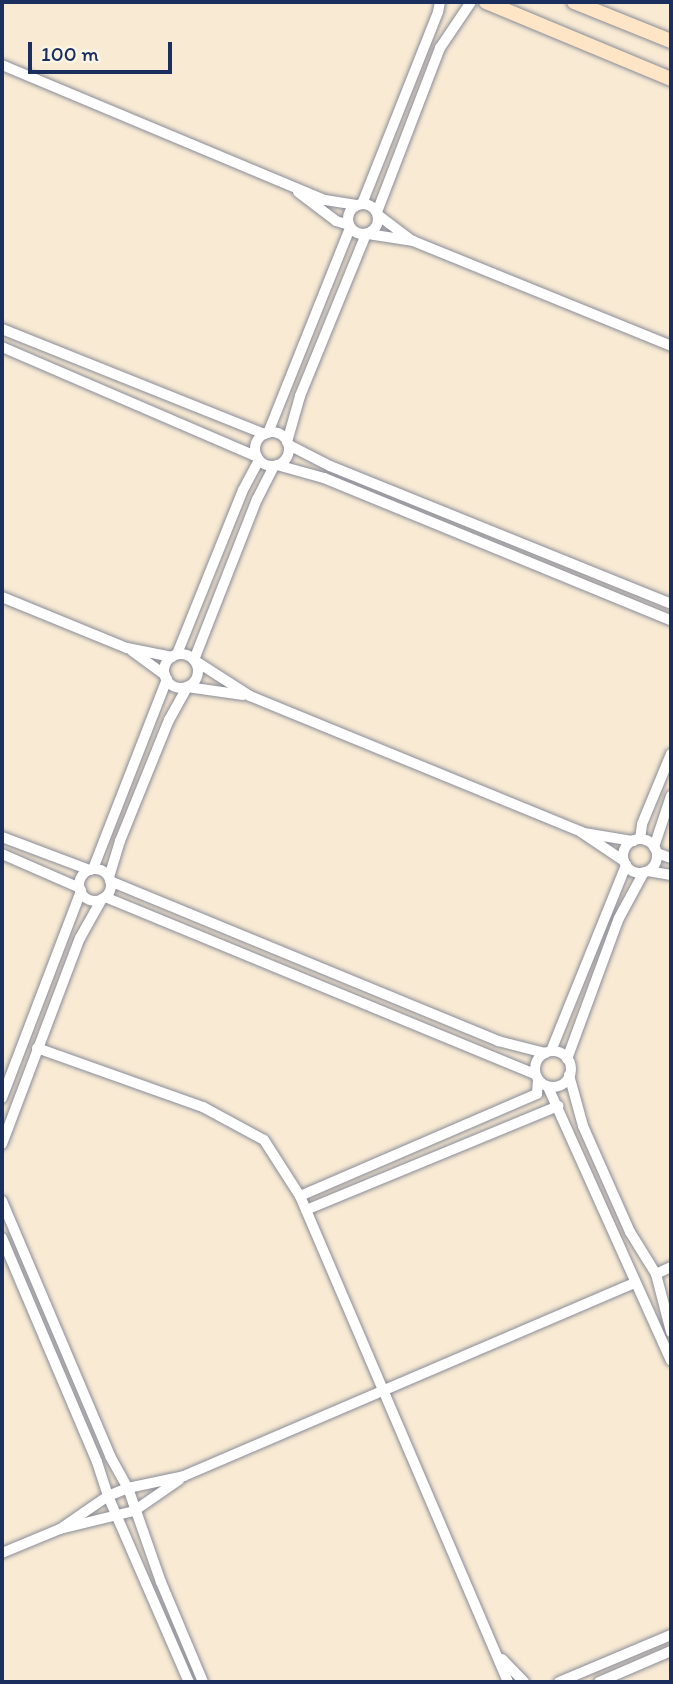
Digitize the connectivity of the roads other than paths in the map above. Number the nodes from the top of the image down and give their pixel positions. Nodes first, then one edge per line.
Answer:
1 (440, 2) edge
2 (471, 2) edge
3 (486, 2) edge
4 (574, 2) edge
5 (671, 41) edge
6 (2, 65) edge
7 (671, 79) edge
8 (291, 186) junction
9 (360, 204) junction
10 (378, 214) junction
11 (349, 226) junction
12 (367, 234) junction
13 (413, 241) junction
14 (2, 330) edge
15 (671, 346) edge
16 (2, 347) edge
17 (266, 433) junction
18 (288, 444) junction
19 (258, 458) junction
20 (276, 466) junction
21 (357, 478) junction
22 (352, 490) junction
23 (448, 515) junction
24 (444, 527) junction
25 (527, 547) junction
26 (522, 559) junction
27 (2, 597) edge
28 (642, 601) junction
29 (671, 604) edge
30 (671, 620) edge
31 (127, 648) junction
32 (174, 655) junction
33 (194, 660) junction
34 (166, 677) junction
35 (187, 687) junction
36 (250, 696) junction
37 (671, 754) edge
38 (671, 796) edge
39 (581, 832) junction
40 (2, 837) edge
41 (636, 840) junction
42 (656, 850) junction
43 (2, 854) edge
44 (671, 858) edge
45 (625, 863) junction
46 (91, 870) junction
47 (646, 872) junction
48 (671, 875) edge
49 (110, 879) junction
50 (80, 890) junction
51 (103, 898) junction
52 (230, 931) junction
53 (224, 945) junction
54 (37, 1048) junction
55 (548, 1052) junction
56 (567, 1059) junction
57 (569, 1075) junction
58 (541, 1080) junction
59 (2, 1098) edge
60 (558, 1106) junction
61 (2, 1144) edge
62 (300, 1196) junction
63 (2, 1201) edge
64 (306, 1210) junction
65 (2, 1238) edge
66 (671, 1267) edge
67 (656, 1274) junction
68 (635, 1283) junction
69 (671, 1332) edge
70 (671, 1361) edge
71 (383, 1391) junction
72 (184, 1476) junction
73 (128, 1488) junction
74 (108, 1496) junction
75 (134, 1511) junction
76 (115, 1514) junction
77 (60, 1529) junction
78 (2, 1553) edge
79 (671, 1635) edge
80 (495, 1651) junction
81 (633, 1651) junction
82 (671, 1651) edge
83 (639, 1665) junction
84 (189, 1682) edge
85 (203, 1682) edge
86 (508, 1682) edge
87 (524, 1682) edge
88 (559, 1682) edge
89 (599, 1682) edge

1 - 9 street
2 - 10 street
3 - 7 street
4 - 5 street
6 - 8 street
8 - 9 street
8 - 11 street
9 - 10 street
9 - 11 street
10 - 12 street
10 - 13 street
11 - 12 street
11 - 17 street
12 - 13 street
12 - 18 street
13 - 15 street
14 - 17 street
16 - 19 street
17 - 18 street
17 - 19 street
18 - 20 street
18 - 21 street
19 - 20 street
19 - 32 street
20 - 22 street
20 - 33 street
21 - 22 street
21 - 23 street
22 - 24 street
23 - 24 street
23 - 25 street
24 - 26 street
25 - 26 street
25 - 28 street
26 - 28 street
27 - 31 street
28 - 29 street
28 - 30 street
31 - 32 street
31 - 34 street
32 - 33 street
32 - 34 street
33 - 35 street
33 - 36 street
34 - 35 street
34 - 46 street
35 - 36 street
35 - 49 street
36 - 39 street
37 - 41 street
38 - 42 street
39 - 41 street
39 - 45 street
40 - 46 street
41 - 42 street
41 - 45 street
42 - 44 street
42 - 47 street
43 - 50 street
45 - 47 street
45 - 55 street
46 - 49 street
46 - 50 street
47 - 48 street
47 - 56 street
49 - 51 street
49 - 52 street
50 - 51 street
50 - 59 street
51 - 53 street
51 - 54 street
52 - 53 street
52 - 55 street
53 - 58 street
54 - 61 street
54 - 62 street
55 - 56 street
55 - 58 street
56 - 57 street
57 - 58 street
57 - 67 street
58 - 60 street
58 - 62 street
60 - 64 street
60 - 68 street
62 - 64 street
63 - 73 street
64 - 71 street
65 - 74 street
66 - 67 street
67 - 69 street
68 - 70 street
68 - 71 street
71 - 72 street
71 - 80 street
72 - 73 street
72 - 75 street
73 - 74 street
73 - 75 street
74 - 76 street
74 - 77 street
75 - 76 street
75 - 85 street
76 - 77 street
76 - 84 street
77 - 78 street
79 - 81 street
80 - 86 street
80 - 87 street
81 - 83 street
81 - 88 street
82 - 83 street
83 - 89 street

